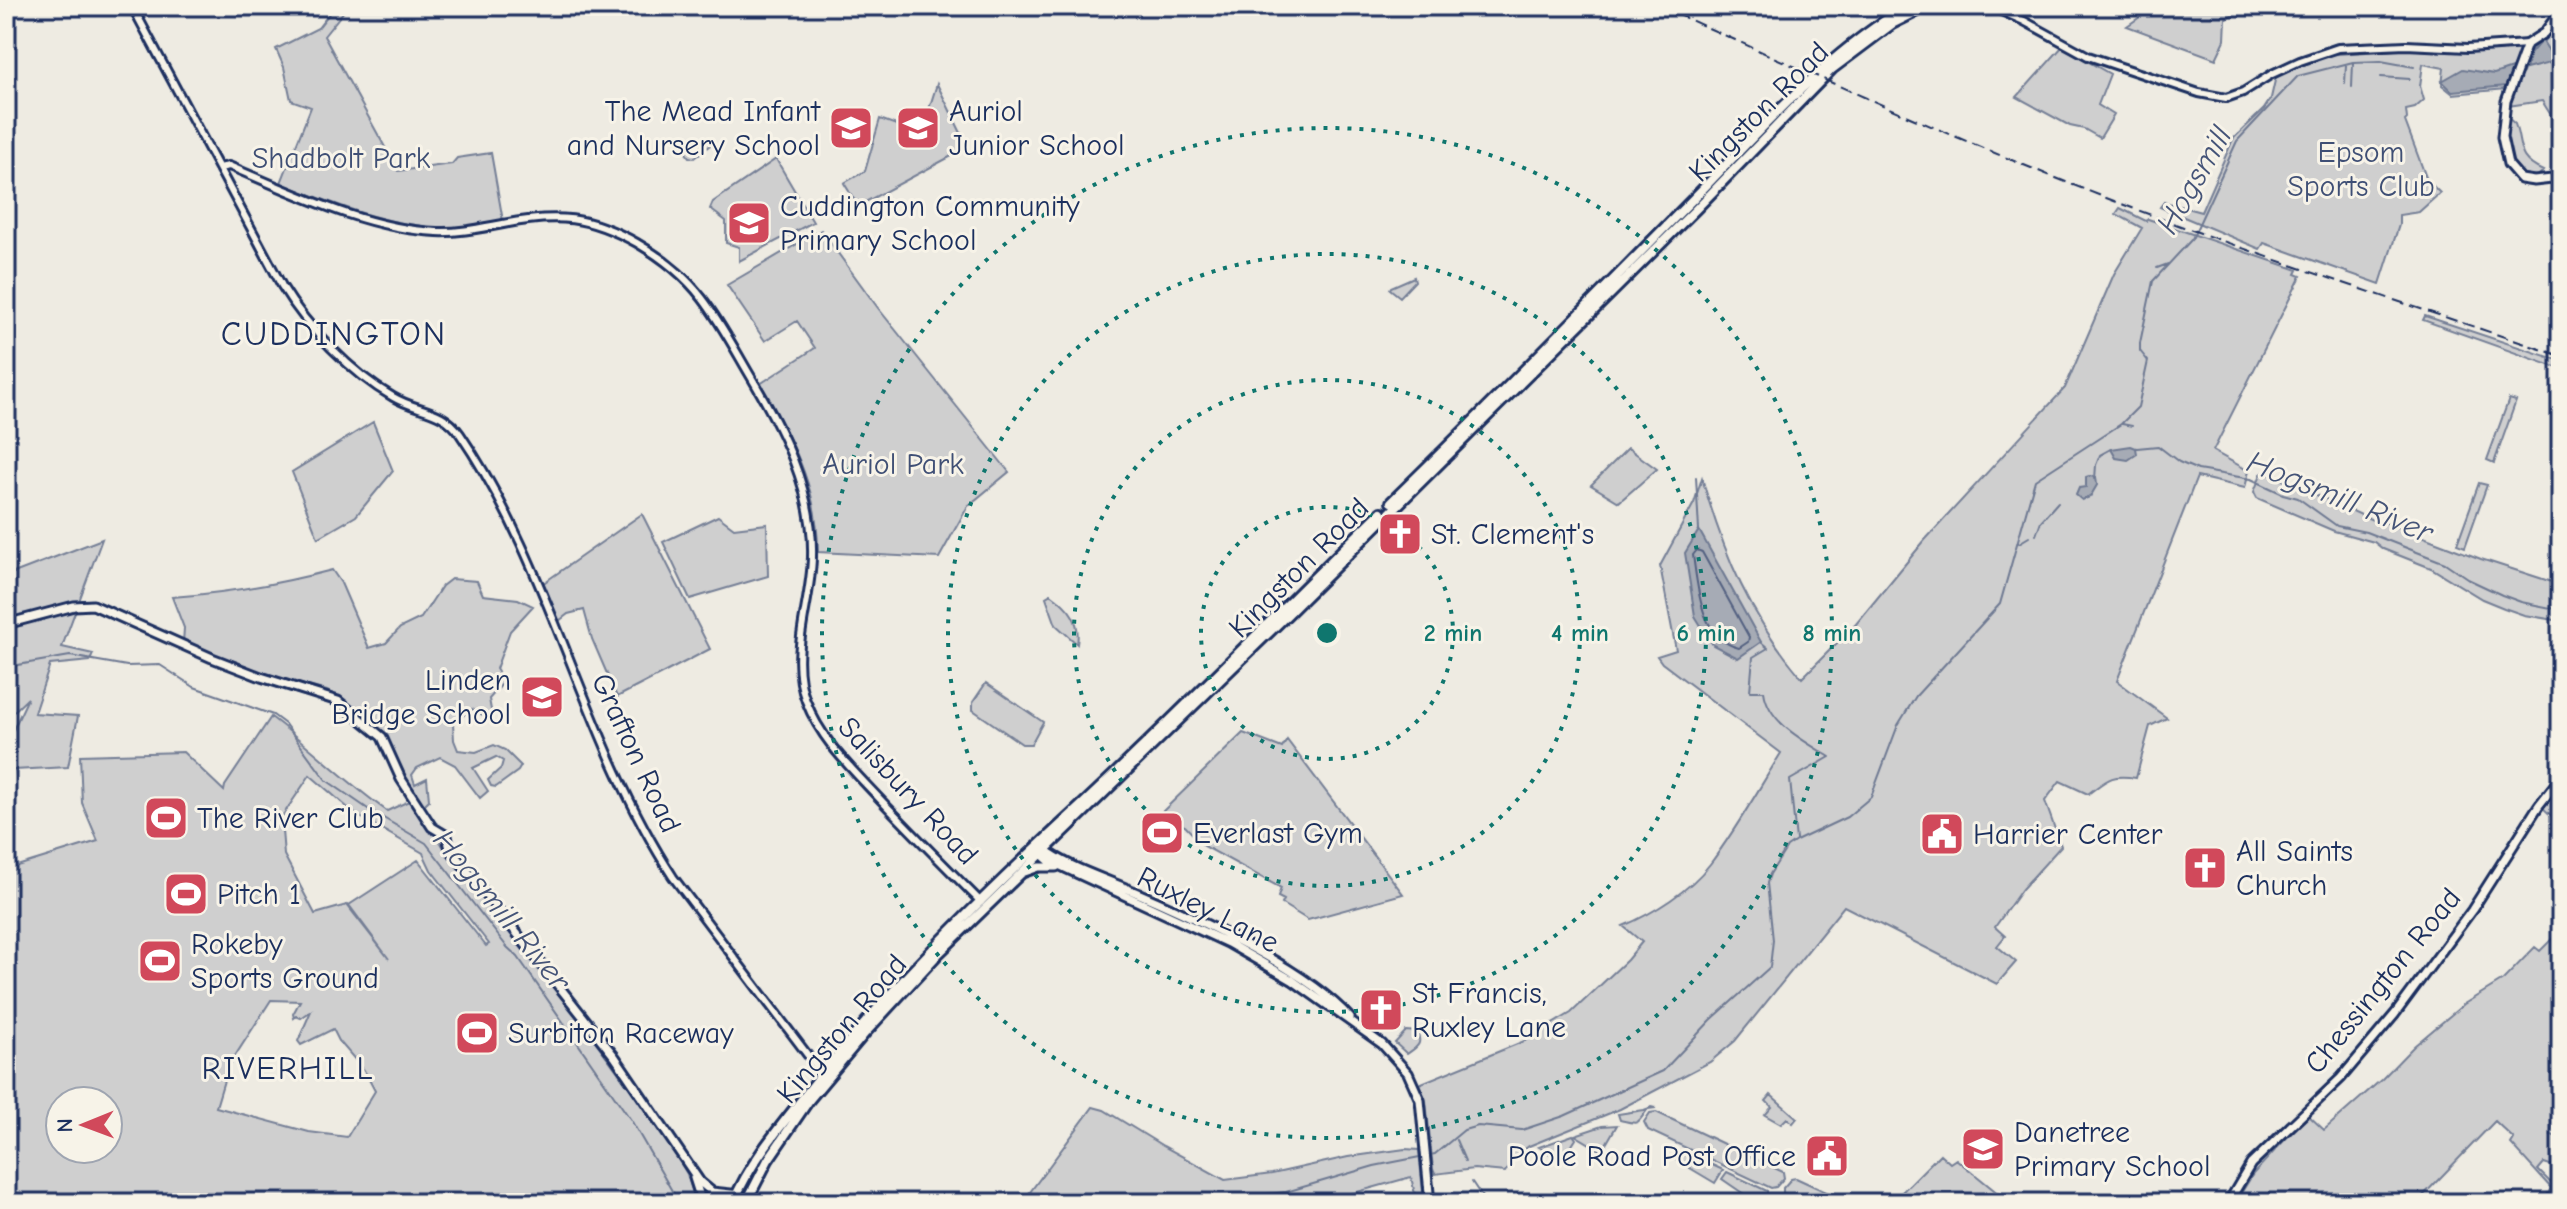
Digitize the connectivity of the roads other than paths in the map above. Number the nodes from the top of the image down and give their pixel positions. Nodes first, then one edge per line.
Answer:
1 (132, 6) edge
2 (1909, 6) edge
3 (1928, 6) edge
4 (1990, 6) edge
5 (2561, 10) edge
6 (2527, 44) junction
7 (219, 168) junction
8 (2561, 178) edge
9 (6, 624) edge
10 (2561, 777) edge
11 (1039, 849) junction
12 (1066, 869) junction
13 (1018, 874) junction
14 (981, 902) junction
15 (1355, 1023) junction
16 (822, 1074) junction
17 (692, 1172) junction
18 (712, 1192) junction
19 (735, 1199) edge
20 (701, 1202) edge
21 (746, 1203) edge
22 (1430, 1203) edge
23 (2228, 1203) edge

1 - 7 street
2 - 11 highway, Kingston Road
3 - 11 highway, Kingston Road
4 - 6 street
5 - 6 main road
6 - 8 main road
7 - 14 street, Salisbury Road
7 - 16 street, Grafton Road
9 - 17 main road
10 - 23 main road, Chessington Road
11 - 12 main road, Ruxley Lane
11 - 13 highway, Kingston Road
11 - 14 highway, Kingston Road
11 - 15 main road, Ruxley Lane
12 - 13 main road
12 - 15 main road, Ruxley Lane
13 - 21 highway, Kingston Road
14 - 16 highway, Kingston Road
15 - 22 main road, Ruxley Lane
16 - 19 highway, Kingston Road
17 - 18 main road
17 - 20 main road
18 - 19 main road
18 - 20 main road
19 - 21 main road

